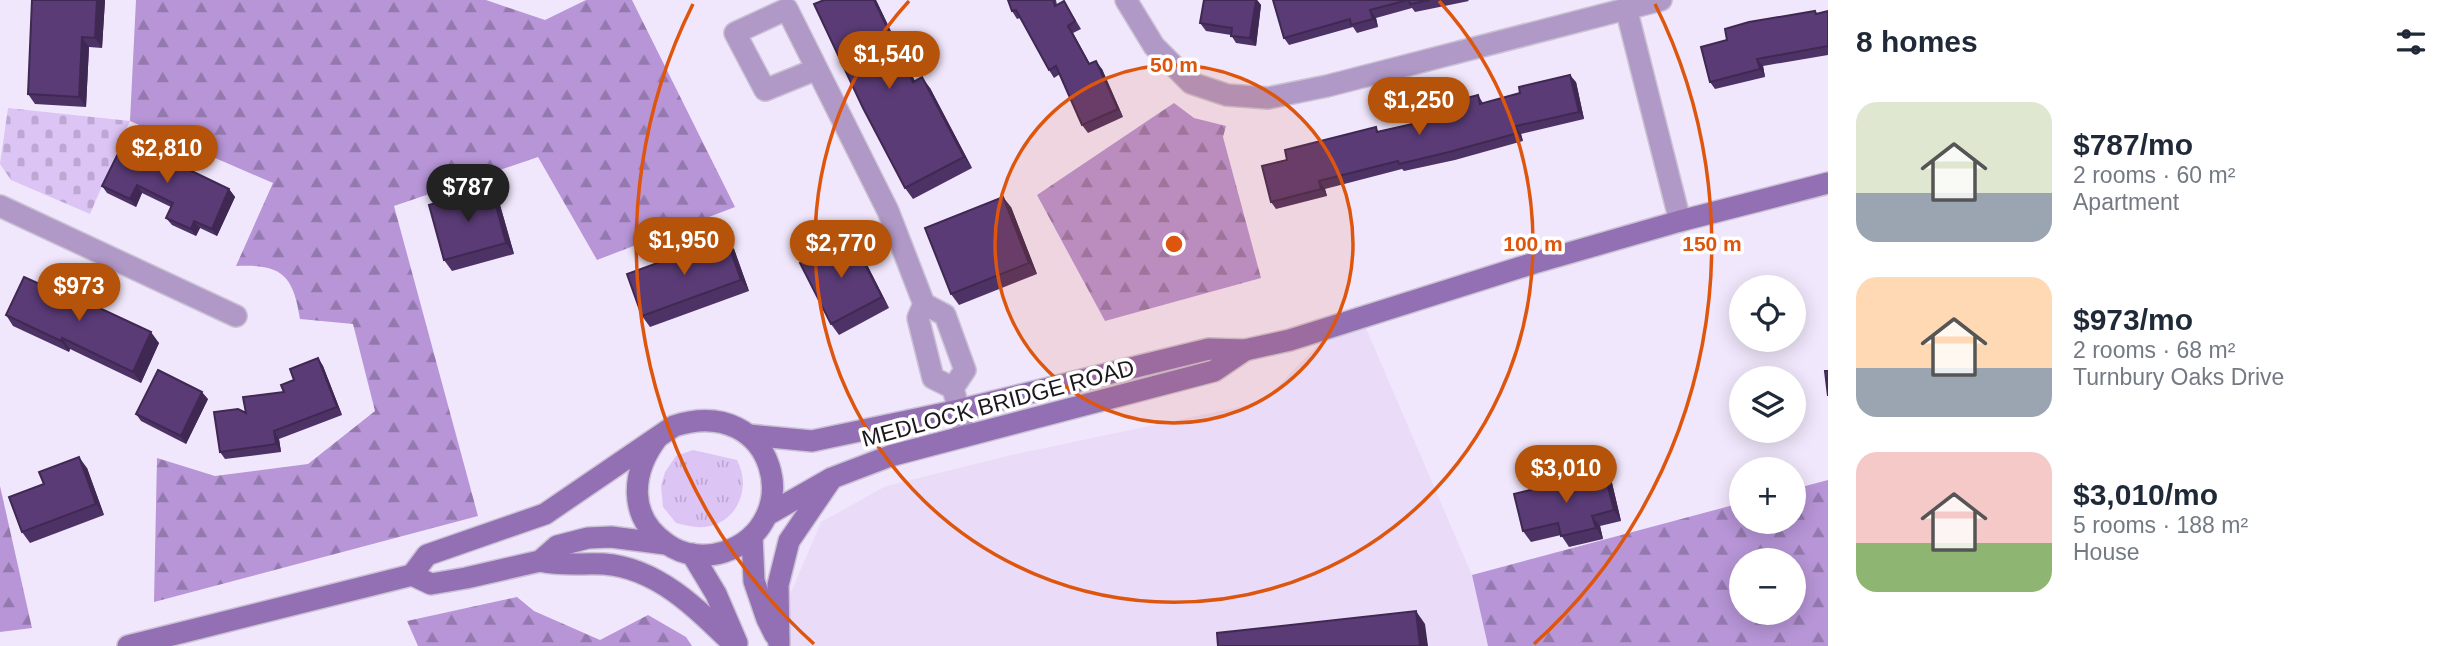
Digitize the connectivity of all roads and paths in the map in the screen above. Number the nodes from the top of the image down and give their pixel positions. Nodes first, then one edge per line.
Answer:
1 (1126, 0) edge
2 (1661, 0) edge
3 (777, 6) edge
4 (1626, 8) junction
5 (817, 69) junction
6 (1828, 183) edge
7 (0, 206) edge
8 (1680, 221) junction
9 (924, 304) junction
10 (236, 316) dead end
11 (1245, 350) junction
12 (953, 388) junction
13 (959, 410) junction
14 (749, 435) junction
15 (965, 435) junction
16 (658, 437) junction
17 (832, 478) junction
18 (767, 514) junction
19 (752, 536) junction
20 (666, 544) junction
21 (692, 554) junction
22 (540, 561) junction
23 (412, 575) junction
24 (780, 645) edge
25 (128, 646) edge
26 (737, 646) edge

1 - 4 street
2 - 4 street
3 - 5 street
3 - 5 street
4 - 8 street
5 - 9 street
6 - 8 main road, MEDLOCK BRIDGE ROAD
7 - 10 street
8 - 11 main road, MEDLOCK BRIDGE ROAD
9 - 12 street
9 - 12 street
11 - 13 main road, MEDLOCK BRIDGE ROAD
11 - 15 main road, MEDLOCK BRIDGE ROAD
12 - 13 street
13 - 14 main road, MEDLOCK BRIDGE ROAD
13 - 15 street
14 - 16 main road, MEDLOCK BRIDGE ROAD
14 - 18 main road, MEDLOCK BRIDGE ROAD
15 - 17 main road, MEDLOCK BRIDGE ROAD
16 - 20 main road, MEDLOCK BRIDGE ROAD
16 - 23 main road, MEDLOCK BRIDGE ROAD
17 - 18 main road, MEDLOCK BRIDGE ROAD
17 - 24 main road
18 - 19 main road, MEDLOCK BRIDGE ROAD
19 - 21 main road, MEDLOCK BRIDGE ROAD
19 - 24 main road
20 - 21 main road, MEDLOCK BRIDGE ROAD
20 - 22 main road, MEDLOCK BRIDGE ROAD
21 - 26 main road
22 - 23 main road, MEDLOCK BRIDGE ROAD
22 - 26 main road
23 - 25 main road, MEDLOCK BRIDGE ROAD

